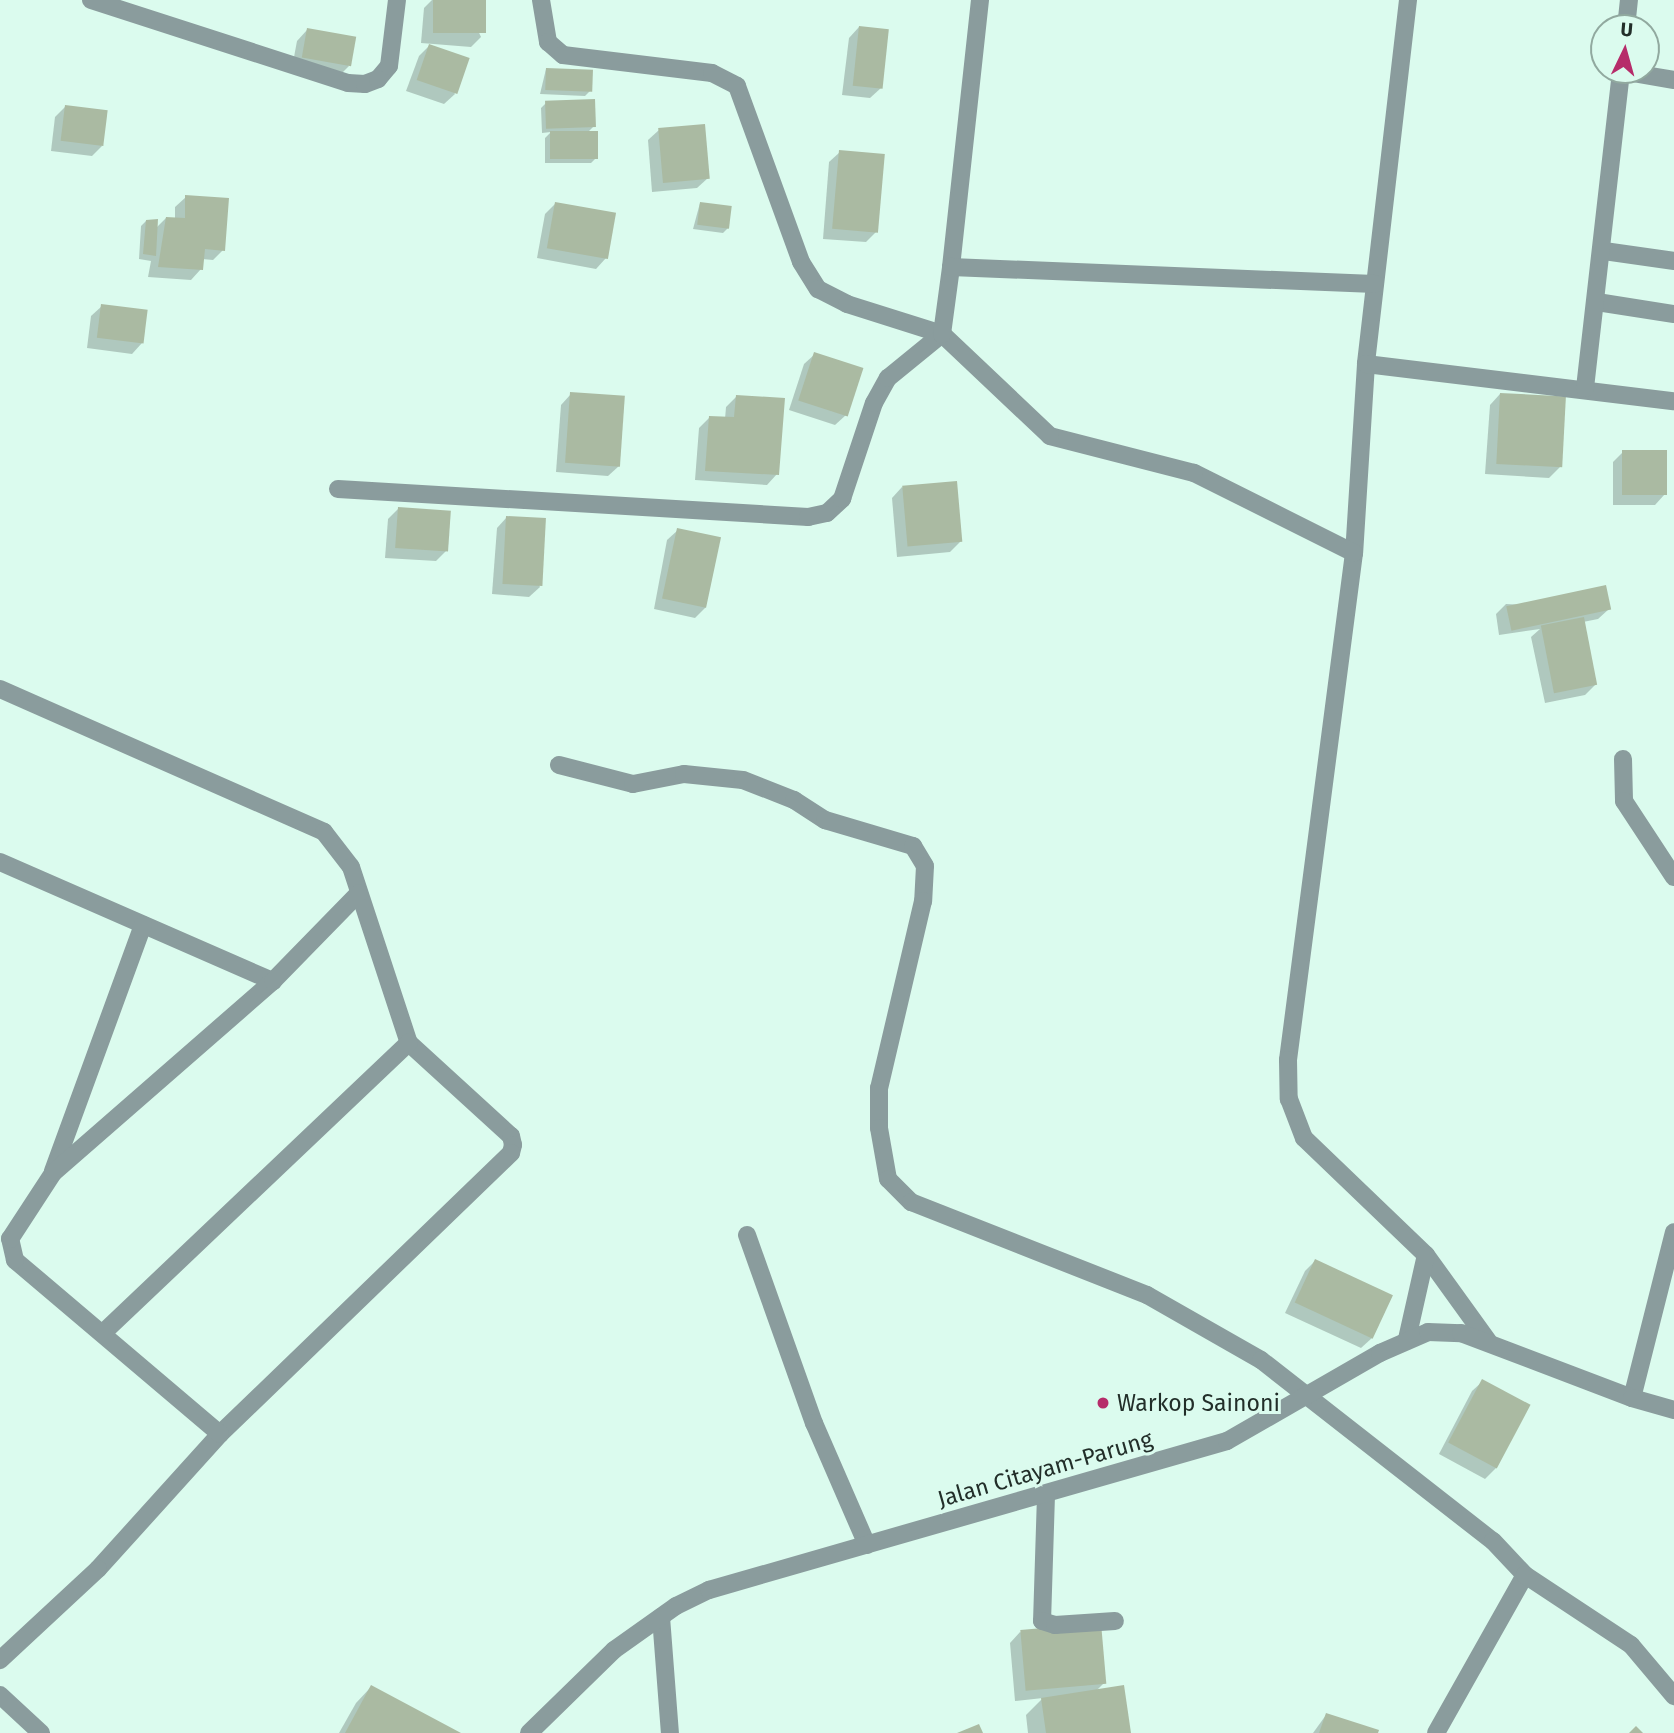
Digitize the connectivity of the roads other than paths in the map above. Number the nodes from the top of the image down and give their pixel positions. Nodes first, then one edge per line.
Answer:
1 (91, 0) edge
2 (397, 0) edge
3 (541, 0) edge
4 (980, 0) edge
5 (1408, 0) edge
6 (1620, 84) edge
7 (1604, 251) junction
8 (1674, 261) edge
9 (951, 267) junction
10 (1376, 284) junction
11 (1597, 302) junction
12 (1674, 314) edge
13 (942, 334) junction
14 (1366, 364) junction
15 (1585, 388) junction
16 (1674, 401) edge
17 (338, 489) dead end
18 (1354, 553) junction
19 (0, 689) edge
20 (1623, 759) dead end
21 (559, 765) dead end
22 (0, 862) edge
23 (1674, 877) edge
24 (359, 893) junction
25 (143, 925) junction
26 (273, 981) junction
27 (409, 1043) junction
28 (52, 1173) junction
29 (1674, 1233) edge
30 (747, 1235) dead end
31 (1426, 1255) junction
32 (105, 1331) junction
33 (1407, 1339) junction
34 (1488, 1342) junction
35 (1305, 1397) junction
36 (1632, 1398) junction
37 (1674, 1410) edge
38 (220, 1434) junction
39 (1046, 1495) junction
40 (867, 1545) junction
41 (1525, 1575) junction
42 (661, 1617) junction
43 (1115, 1620) dead end
44 (0, 1660) edge
45 (0, 1695) edge
46 (1674, 1696) edge
47 (41, 1733) edge
48 (529, 1733) edge
49 (670, 1733) edge
50 (1436, 1733) edge

1 - 2 street
3 - 13 street
4 - 9 street
5 - 10 street
6 - 7 street
7 - 8 street
7 - 11 street
9 - 10 street
9 - 13 street
10 - 14 street
11 - 12 street
11 - 15 street
13 - 17 street
13 - 18 street
14 - 15 street
14 - 18 street
15 - 16 street
18 - 31 street
19 - 24 street
20 - 23 street
21 - 35 street
22 - 25 street
24 - 26 street
24 - 27 street
25 - 26 street
25 - 28 street
26 - 28 street
27 - 32 street
27 - 38 street
28 - 32 street
29 - 36 street
30 - 40 street
31 - 33 street
31 - 34 street
32 - 38 street
33 - 34 street, Jalan Citayam-Parung
33 - 35 street, Jalan Citayam-Parung
34 - 36 street, Jalan Citayam-Parung
35 - 39 street, Jalan Citayam-Parung
35 - 41 street
36 - 37 street, Jalan Citayam-Parung
38 - 44 street
39 - 40 street, Jalan Citayam-Parung
39 - 43 street
40 - 42 street, Jalan Citayam-Parung
41 - 46 street
41 - 50 street
42 - 48 street, Jalan Citayam-Parung
42 - 49 street
45 - 47 street

